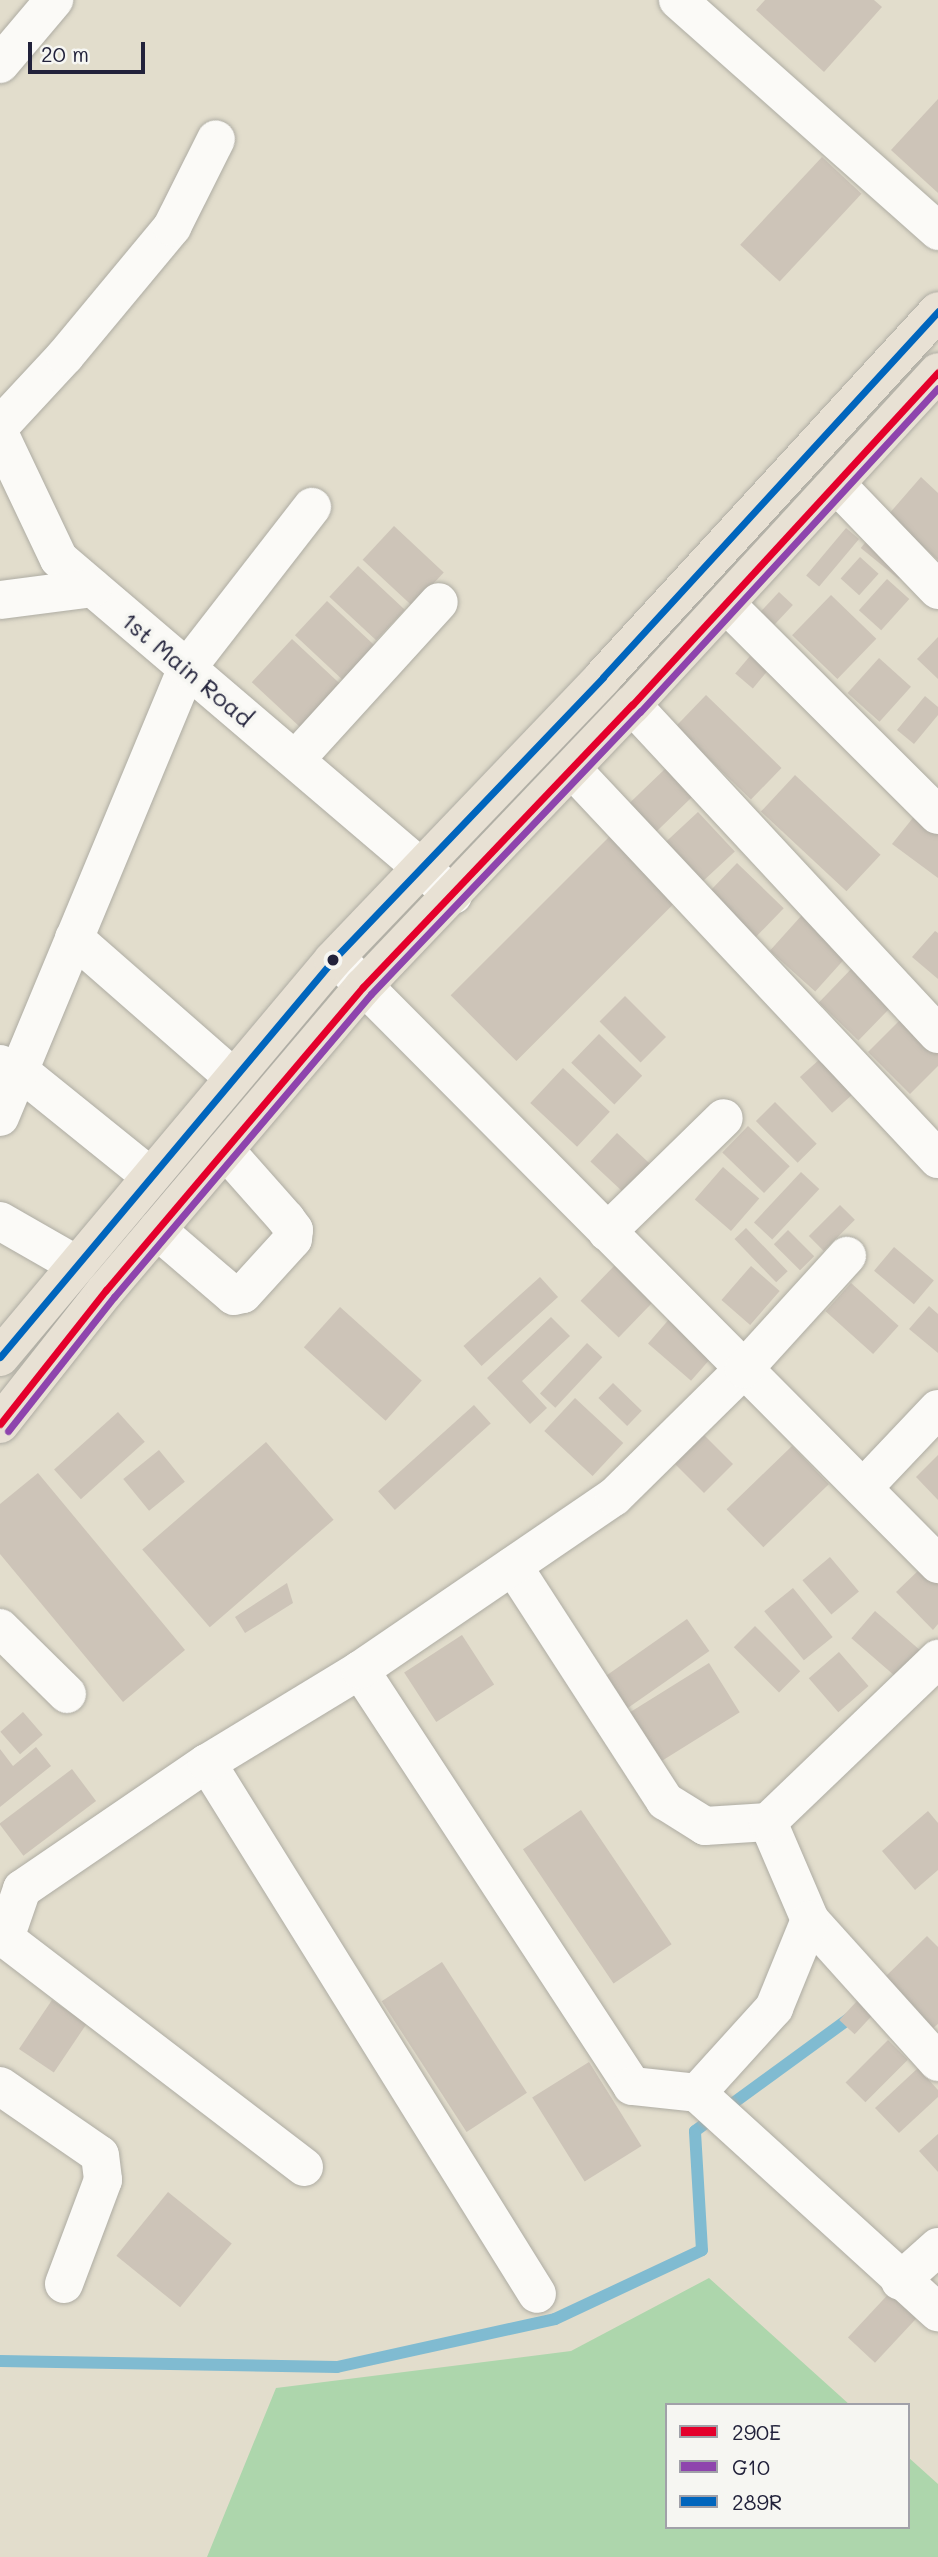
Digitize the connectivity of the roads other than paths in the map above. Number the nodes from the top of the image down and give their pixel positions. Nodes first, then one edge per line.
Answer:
1 (54, 0) edge
2 (678, 0) edge
3 (0, 64) edge
4 (216, 139) dead end
5 (938, 232) edge
6 (938, 311) edge
7 (938, 372) edge
8 (0, 426) edge
9 (0, 435) edge
10 (836, 484) junction
11 (312, 507) dead end
12 (92, 587) junction
13 (938, 590) edge
14 (0, 600) edge
15 (439, 601) dead end
16 (726, 604) junction
17 (187, 667) junction
18 (632, 705) junction
19 (296, 760) junction
20 (572, 769) junction
21 (938, 815) edge
22 (423, 867) junction
23 (453, 895) junction
24 (74, 938) junction
25 (335, 957) junction
26 (363, 987) junction
27 (938, 1034) edge
28 (10, 1068) edge
29 (233, 1077) junction
30 (0, 1117) edge
31 (724, 1118) dead end
32 (225, 1150) junction
33 (938, 1159) edge
34 (150, 1175) junction
35 (0, 1221) edge
36 (157, 1230) junction
37 (607, 1232) junction
38 (847, 1255) dead end
39 (75, 1264) junction
40 (0, 1357) edge
41 (744, 1368) junction
42 (938, 1409) edge
43 (0, 1424) edge
44 (863, 1488) junction
45 (938, 1564) edge
46 (513, 1566) junction
47 (0, 1628) edge
48 (938, 1659) edge
49 (360, 1670) junction
50 (67, 1694) dead end
51 (206, 1763) junction
52 (768, 1822) junction
53 (810, 1920) junction
54 (938, 2062) edge
55 (0, 2086) edge
56 (697, 2093) junction
57 (303, 2167) dead end
58 (938, 2247) edge
59 (900, 2281) junction
60 (64, 2284) dead end
61 (537, 2294) dead end
62 (938, 2312) edge

1 - 3 street
2 - 5 street
4 - 8 street
6 - 22 main road
7 - 10 main road
9 - 12 street, 1st Main Road
10 - 13 street
10 - 16 main road
11 - 17 street
12 - 14 street
12 - 17 street, 1st Main Road
15 - 19 street
16 - 18 main road
16 - 21 street
17 - 19 street, 1st Main Road
17 - 24 street
18 - 20 main road
18 - 27 street
19 - 22 street, 1st Main Road
20 - 23 main road
20 - 33 street
22 - 23 street, 1st Main Road
22 - 25 main road
23 - 26 main road
24 - 28 street
24 - 29 street
25 - 26 street
25 - 29 main road
26 - 32 main road
26 - 37 street
28 - 30 street
28 - 34 street
29 - 34 main road
31 - 37 street
32 - 36 main road
32 - 36 street
34 - 39 main road
35 - 39 street
36 - 43 main road
37 - 41 street
38 - 41 street
39 - 40 main road
41 - 44 street
41 - 46 street
42 - 44 street
44 - 45 street
46 - 49 street
46 - 52 street
47 - 50 street
48 - 52 street
49 - 51 street
49 - 56 street
51 - 57 street
51 - 61 street
52 - 53 street
53 - 54 street
53 - 56 street
55 - 60 street
56 - 59 street
58 - 59 street
59 - 62 street

